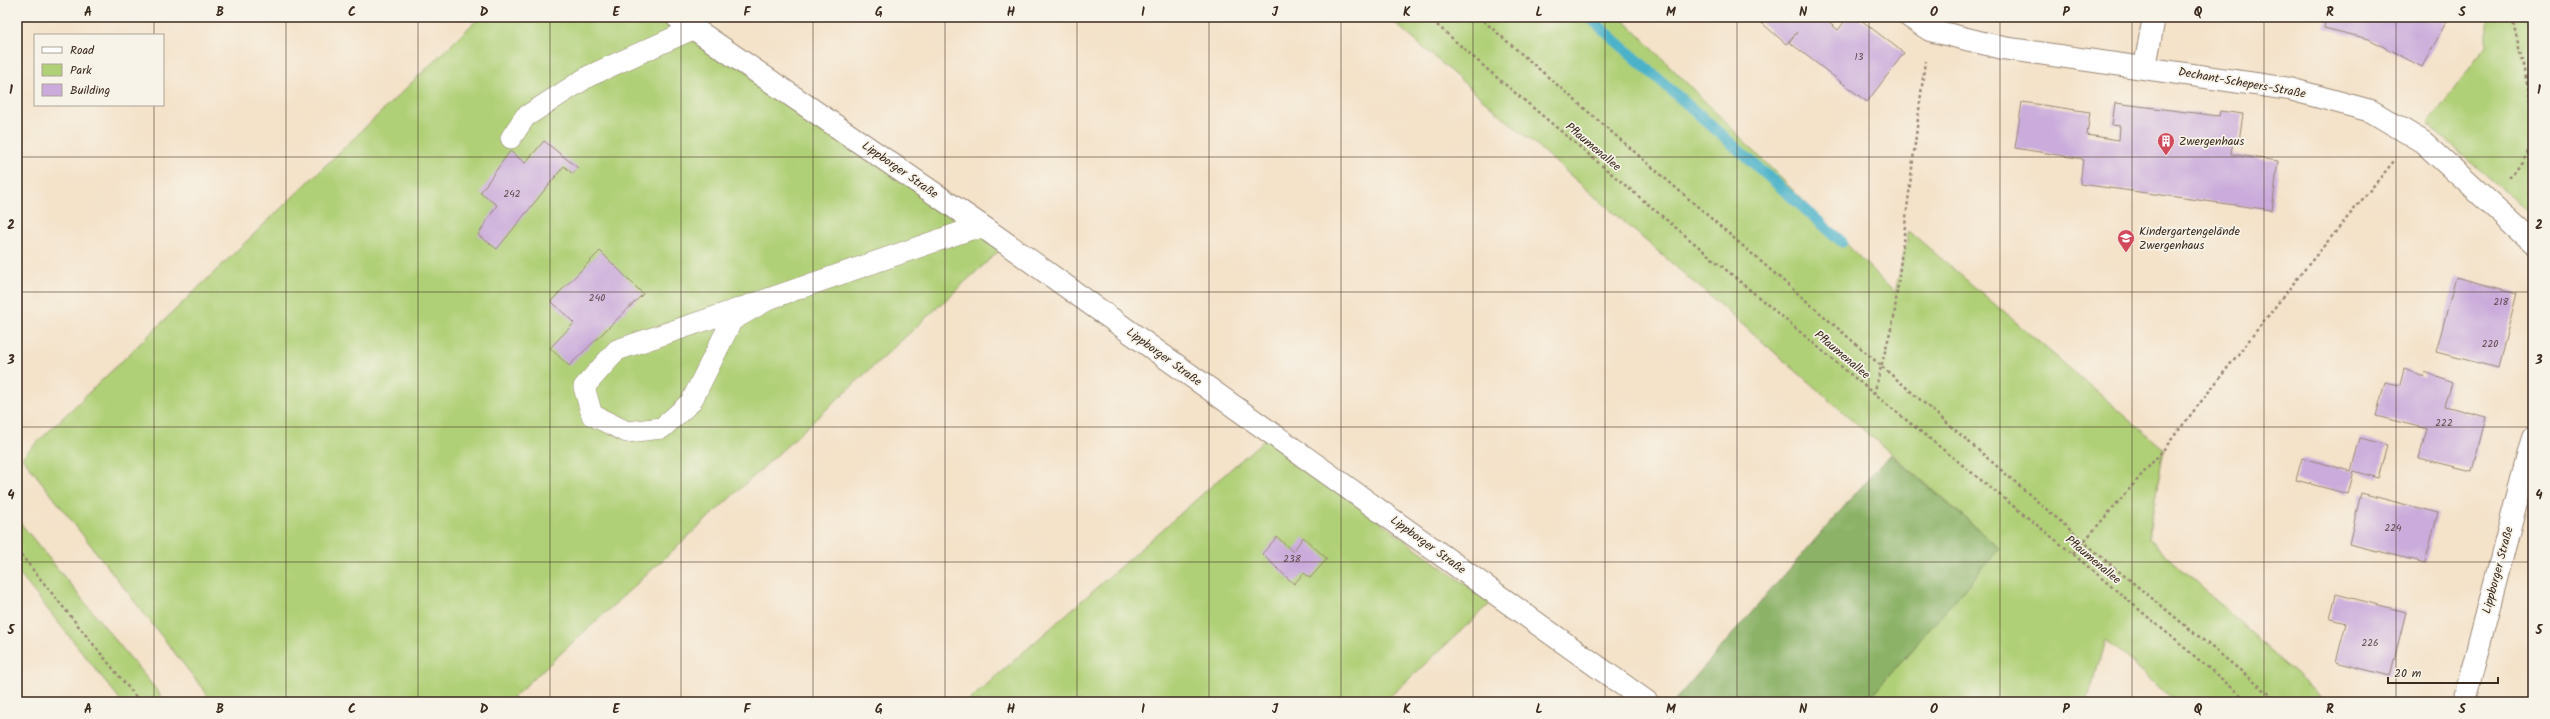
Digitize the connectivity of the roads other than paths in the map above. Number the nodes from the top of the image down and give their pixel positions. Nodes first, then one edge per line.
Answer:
1 (1910, 17) edge
2 (2154, 17) edge
3 (686, 22) edge
4 (2145, 67) junction
5 (511, 138) dead end
6 (986, 229) junction
7 (2533, 242) edge
8 (771, 298) junction
9 (2533, 437) edge
10 (1648, 702) edge
11 (2464, 702) edge

1 - 4 street, Dechant-Schepers-Straße
2 - 4 street
3 - 5 lane
3 - 6 street, Lippborger Straße
4 - 7 street, Dechant-Schepers-Straße
6 - 8 lane
6 - 10 street, Lippborger Straße
8 - 8 lane
9 - 11 street, Lippborger Straße

